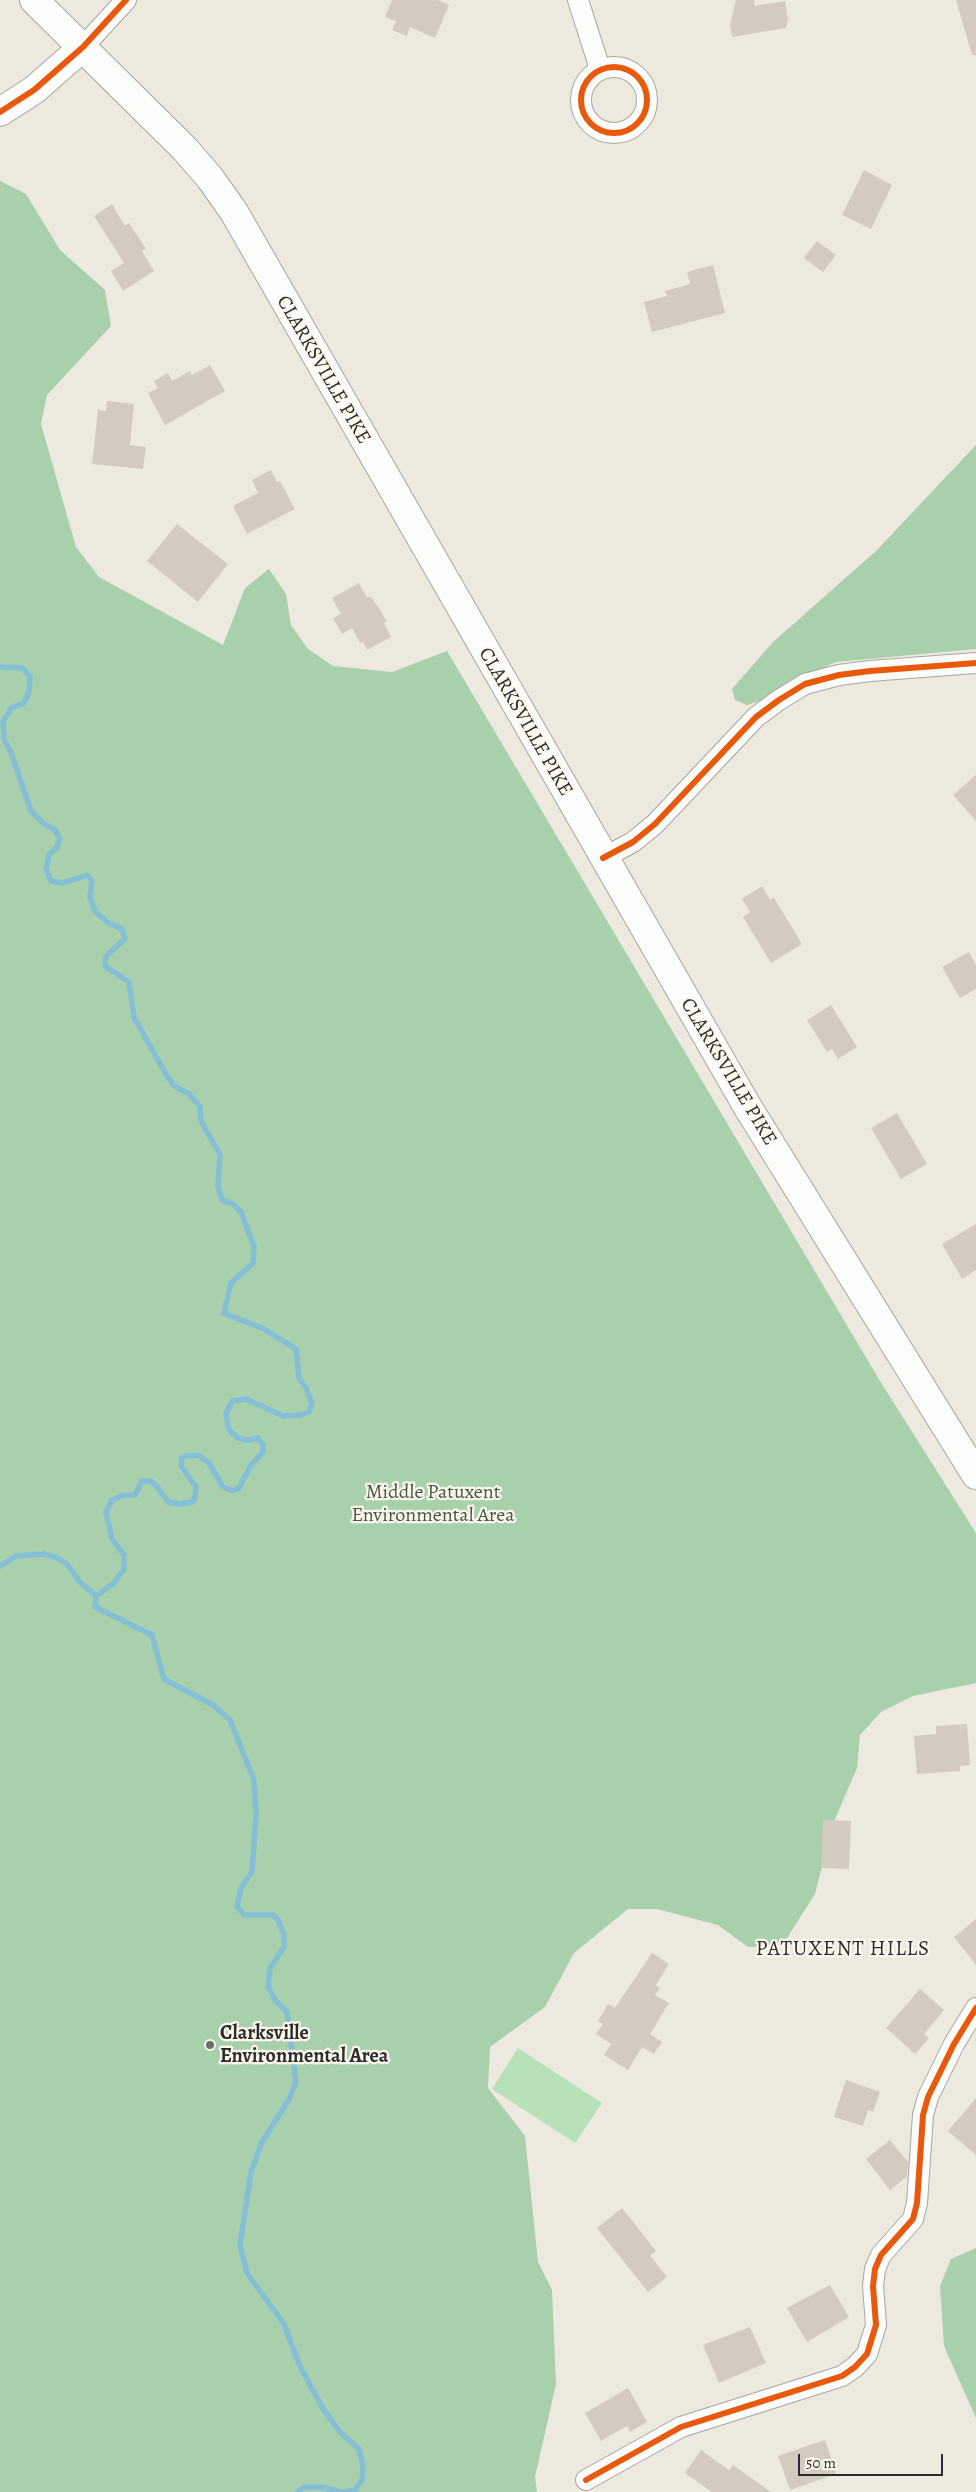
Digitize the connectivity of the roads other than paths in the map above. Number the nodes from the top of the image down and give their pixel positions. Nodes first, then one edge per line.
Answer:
1 (34, 0) edge
2 (126, 0) edge
3 (578, 0) edge
4 (83, 47) junction
5 (600, 70) dead end
6 (0, 112) edge
7 (976, 664) edge
8 (603, 858) junction
9 (976, 1475) edge
10 (976, 2008) edge
11 (586, 2480) dead end

1 - 4 main road, CLARKSVILLE PIKE
2 - 4 street
3 - 5 street
4 - 6 main road
4 - 8 main road, CLARKSVILLE PIKE
7 - 8 street
8 - 9 main road, CLARKSVILLE PIKE
10 - 11 street

